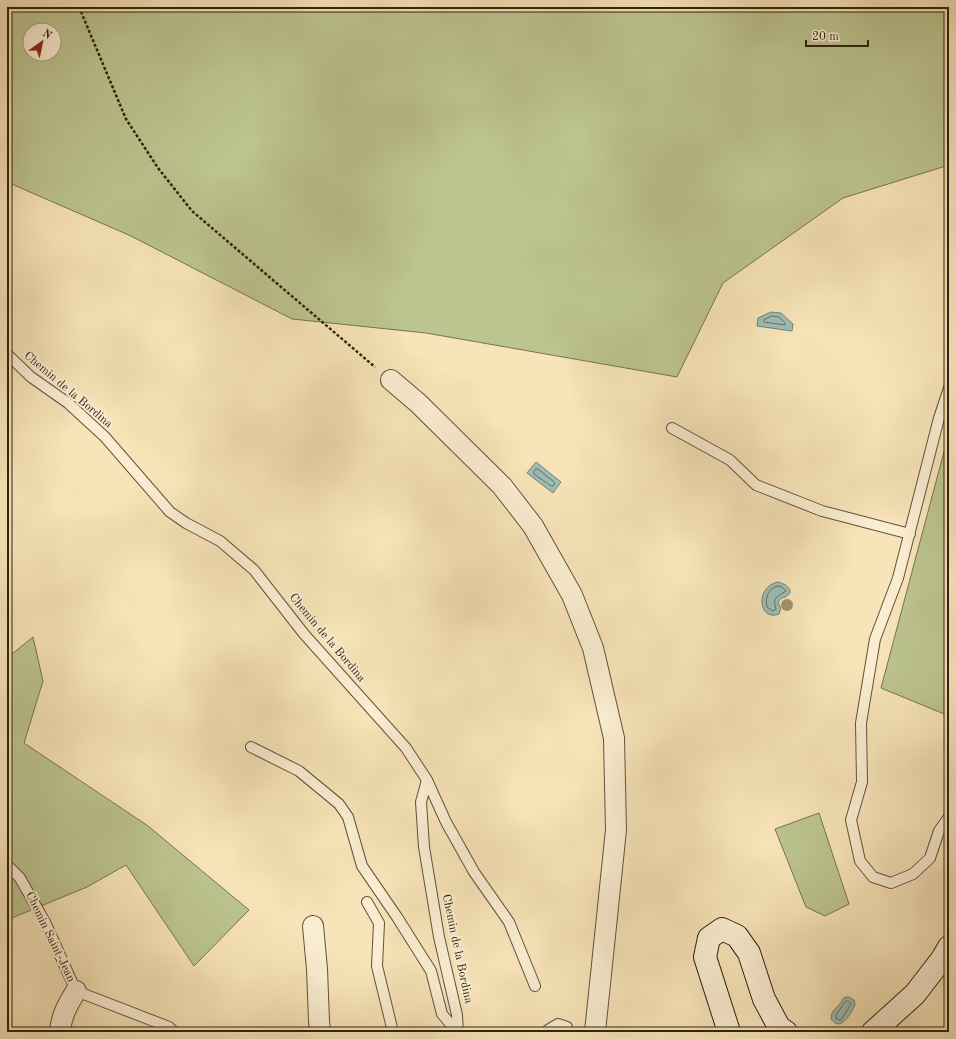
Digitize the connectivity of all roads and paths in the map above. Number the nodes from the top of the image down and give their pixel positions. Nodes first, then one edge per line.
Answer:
1 (79, 7) edge
2 (7, 354) edge
3 (391, 380) joint
4 (949, 388) edge
5 (672, 428) dead end
6 (910, 534) junction
7 (251, 747) dead end
8 (427, 780) junction
9 (949, 818) edge
10 (7, 865) edge
11 (367, 902) dead end
12 (313, 926) dead end
13 (949, 947) edge
14 (535, 986) dead end
15 (76, 991) junction
16 (158, 1028) edge
17 (60, 1032) edge
18 (174, 1032) edge
19 (320, 1032) edge
20 (393, 1032) edge
21 (457, 1032) edge
22 (549, 1032) edge
23 (568, 1032) edge
24 (595, 1032) edge
25 (729, 1032) edge
26 (786, 1032) edge
27 (873, 1032) edge

1 - 3 path
2 - 8 lane, Chemin de la Bordina
3 - 24 street
4 - 6 lane
5 - 6 lane
6 - 9 lane
7 - 21 lane
8 - 14 lane
8 - 21 lane, Chemin de la Bordina
10 - 15 lane, Chemin Saint-Jean
11 - 20 lane
12 - 19 street
13 - 27 street
15 - 16 lane, Chemin Saint-Jean
15 - 17 street, Chemin Saint-Jean
16 - 18 lane, Chemin Saint-Jean
22 - 23 lane
25 - 26 street

